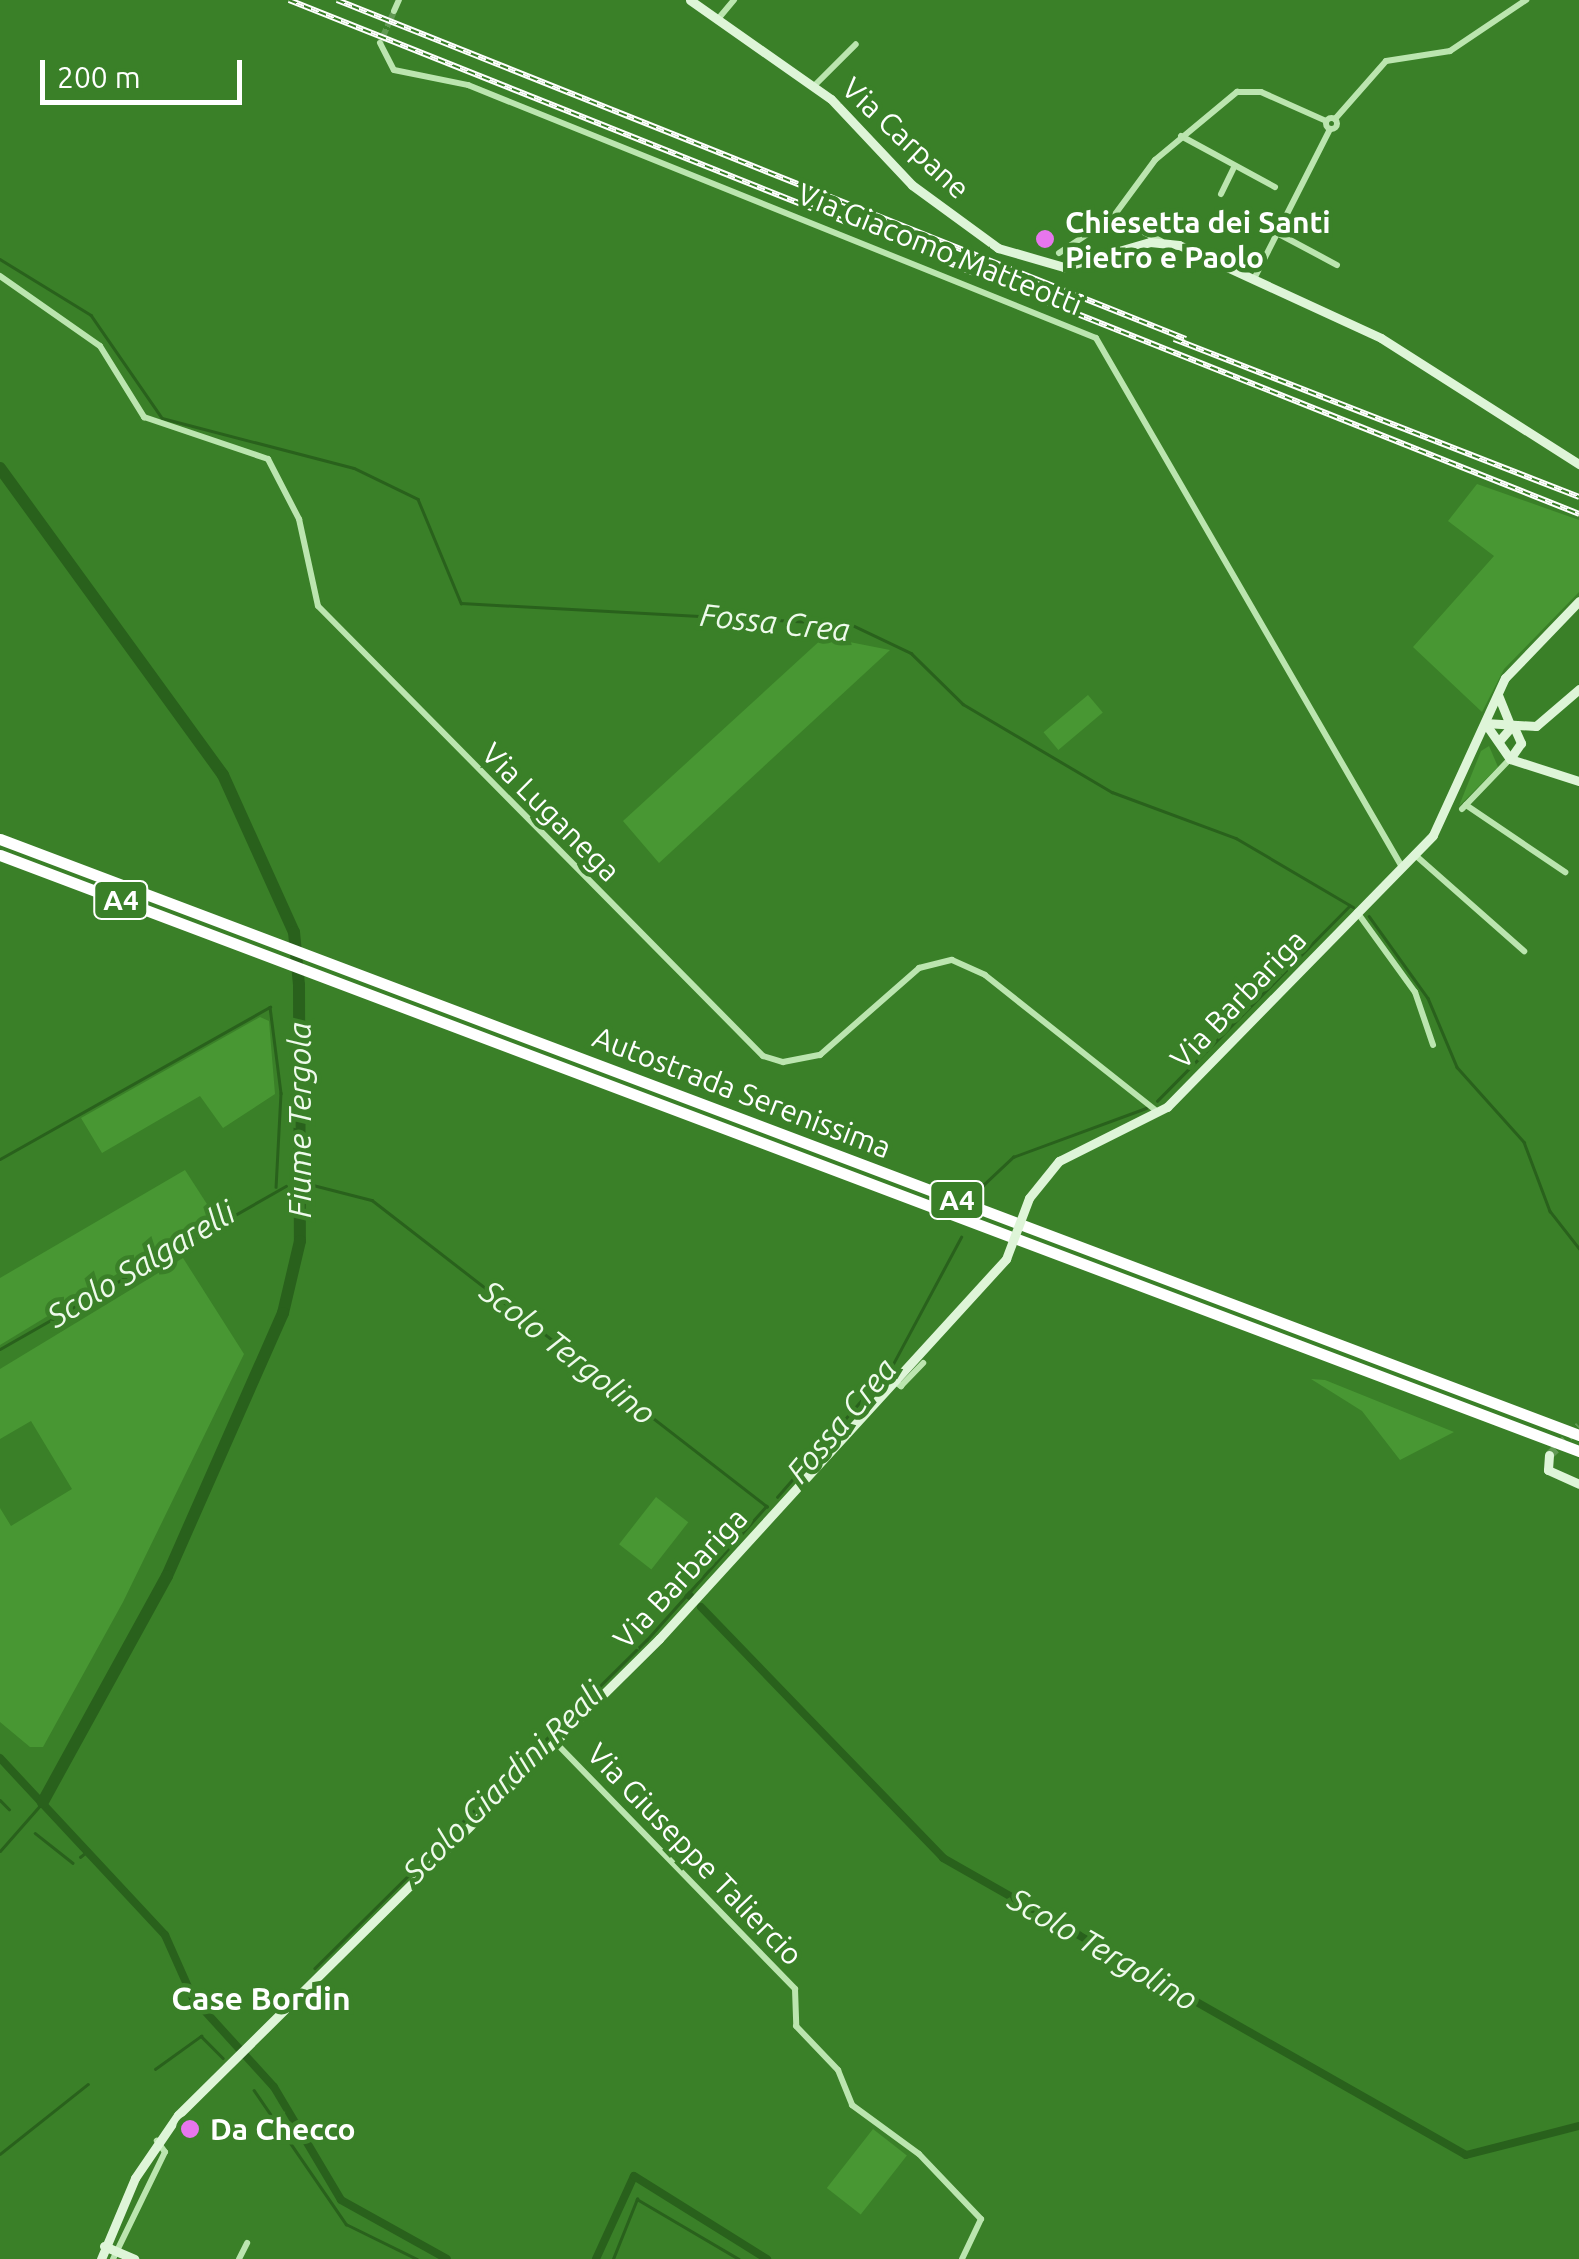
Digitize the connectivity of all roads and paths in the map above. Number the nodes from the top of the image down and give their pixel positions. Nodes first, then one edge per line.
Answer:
1 (399, 0) edge
2 (690, 0) edge
3 (734, 0) edge
4 (1526, 0) edge
5 (394, 10) tunnel mouth
6 (718, 19) junction
7 (380, 43) dead end
8 (856, 44) dead end
9 (814, 86) junction
10 (1330, 123) junction
11 (1182, 136) junction
12 (1234, 167) junction
13 (1275, 187) dead end
14 (1221, 194) dead end
15 (1113, 217) junction
16 (1277, 233) junction
17 (1161, 241) junction
18 (1059, 254) dead end
19 (1337, 265) dead end
20 (0, 276) edge
21 (1254, 279) junction
22 (1579, 464) edge
23 (1579, 602) edge
24 (1579, 689) edge
25 (1498, 692) junction
26 (1485, 723) junction
27 (1511, 724) junction
28 (1499, 744) junction
29 (1474, 751) junction
30 (1510, 759) junction
31 (1579, 781) edge
32 (0, 839) edge
33 (0, 854) edge
34 (1414, 854) junction
35 (1402, 867) junction
36 (1565, 872) dead end
37 (1358, 912) junction
38 (1524, 951) dead end
39 (1432, 1045) dead end
40 (1159, 1113) junction
41 (923, 1362) dead end
42 (894, 1381) junction
43 (1579, 1435) edge
44 (1579, 1451) edge
45 (1549, 1456) dead end
46 (1579, 1484) edge
47 (556, 1743) junction
48 (157, 2141) junction
49 (247, 2243) dead end
50 (104, 2246) junction
51 (115, 2254) edge
52 (101, 2259) edge
53 (134, 2259) edge
54 (239, 2259) edge
55 (962, 2259) edge

1 - 5 street
2 - 6 main road, Via Carpane
3 - 6 street
4 - 10 street
6 - 9 main road, Via Carpane
7 - 35 street, Via Giacomo Matteotti
8 - 9 street
9 - 17 main road, Via Carpane
10 - 11 street
10 - 16 street
11 - 12 street
11 - 15 street
12 - 13 street
12 - 14 street
15 - 17 street
15 - 18 street
16 - 19 street
16 - 21 street
17 - 21 main road
20 - 40 street, Via Luganega
21 - 22 main road
23 - 25 main road, Via Barbariga
24 - 27 main road
25 - 26 main road, Via Barbariga
25 - 27 main road
26 - 27 main road
26 - 28 main road
26 - 29 main road, Via Barbariga
27 - 28 main road
27 - 30 main road
28 - 29 main road
28 - 30 main road
29 - 34 main road, Via Barbariga
30 - 31 main road
30 - 36 street
32 - 43 highway, Autostrada Serenissima / A4
33 - 44 highway, Autostrada Serenissima / A4
34 - 35 main road, Via Barbariga
34 - 38 street
35 - 37 main road, Via Barbariga
37 - 39 street
37 - 40 main road, Via Barbariga
40 - 42 main road, Via Barbariga, bridge
41 - 42 street, Via Barbariga
42 - 47 main road, Via Barbariga
45 - 46 main road
47 - 48 main road, Via Barbariga
47 - 55 street, Via Giuseppe Taliercio
48 - 50 main road, Via Barbariga
48 - 51 street
49 - 54 street
50 - 51 main road
50 - 52 main road, Via Barbariga
51 - 53 main road

